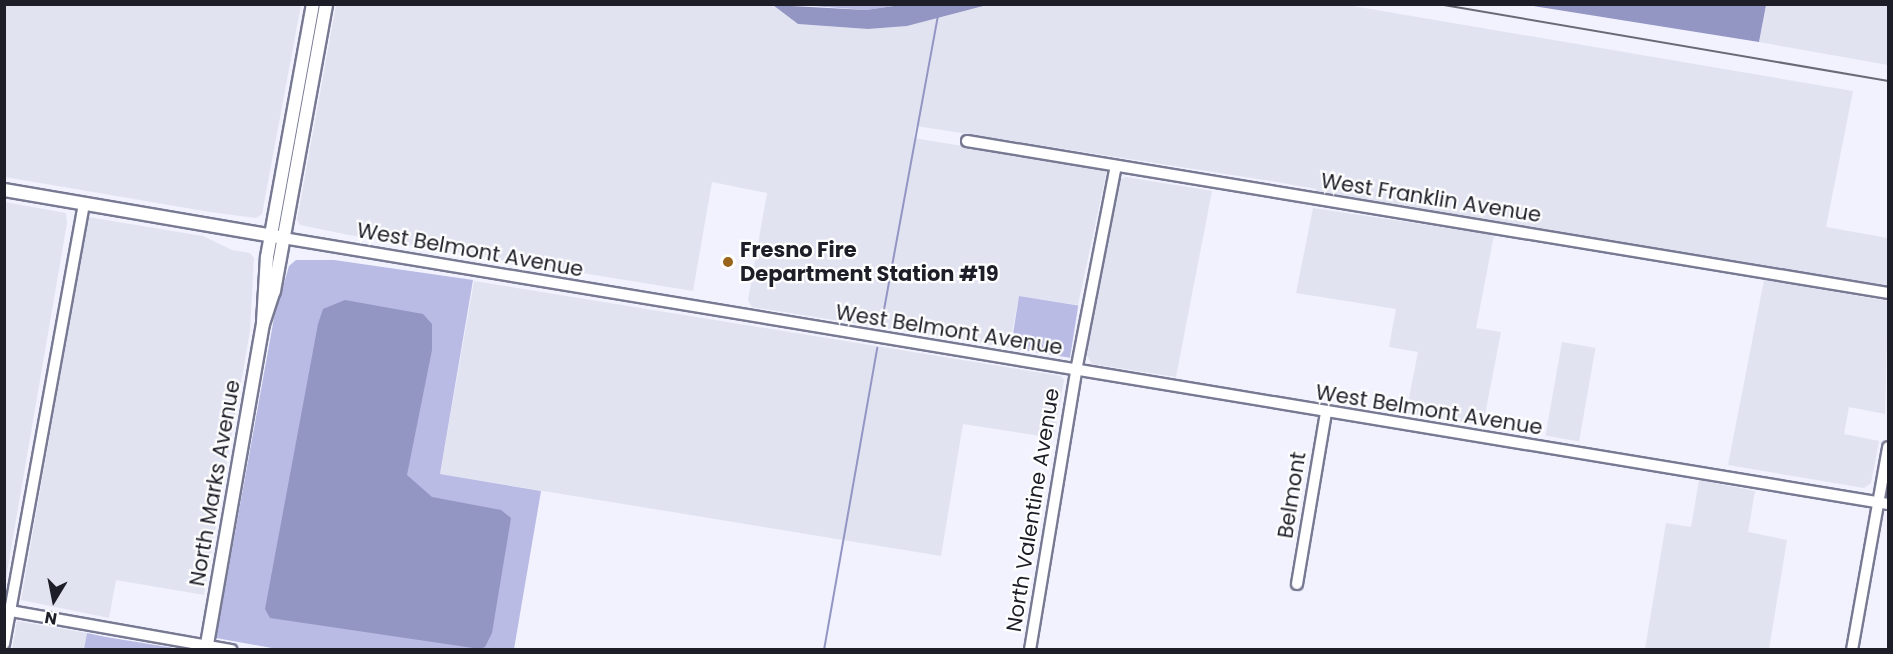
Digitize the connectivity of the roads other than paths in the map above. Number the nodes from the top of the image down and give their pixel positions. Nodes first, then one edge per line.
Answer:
1 (313, 4) edge
2 (326, 4) edge
3 (967, 141) dead end
4 (1116, 166) junction
5 (4, 190) edge
6 (84, 203) junction
7 (277, 237) junction
8 (1888, 293) edge
9 (1076, 370) junction
10 (1326, 413) junction
11 (1888, 447) edge
12 (1876, 502) junction
13 (1888, 504) edge
14 (1297, 584) dead end
15 (7, 611) edge
16 (4, 644) edge
17 (206, 647) edge
18 (231, 650) edge
19 (1029, 650) edge
20 (1852, 650) edge

1 - 7 main road, North Marks Avenue
2 - 7 main road, North Marks Avenue
3 - 4 street, West Franklin Avenue
4 - 8 street, West Franklin Avenue
4 - 9 street, North Valentine Avenue
5 - 6 main road, West Belmont Avenue
6 - 7 main road, West Belmont Avenue
6 - 15 street
7 - 9 street, West Belmont Avenue
7 - 17 main road, North Marks Avenue
9 - 10 street, West Belmont Avenue
9 - 19 street, North Valentine Avenue
10 - 12 street, West Belmont Avenue
10 - 14 street, Belmont
11 - 12 street
12 - 13 street, West Belmont Avenue
12 - 20 street
15 - 16 street
15 - 17 street
17 - 18 street

